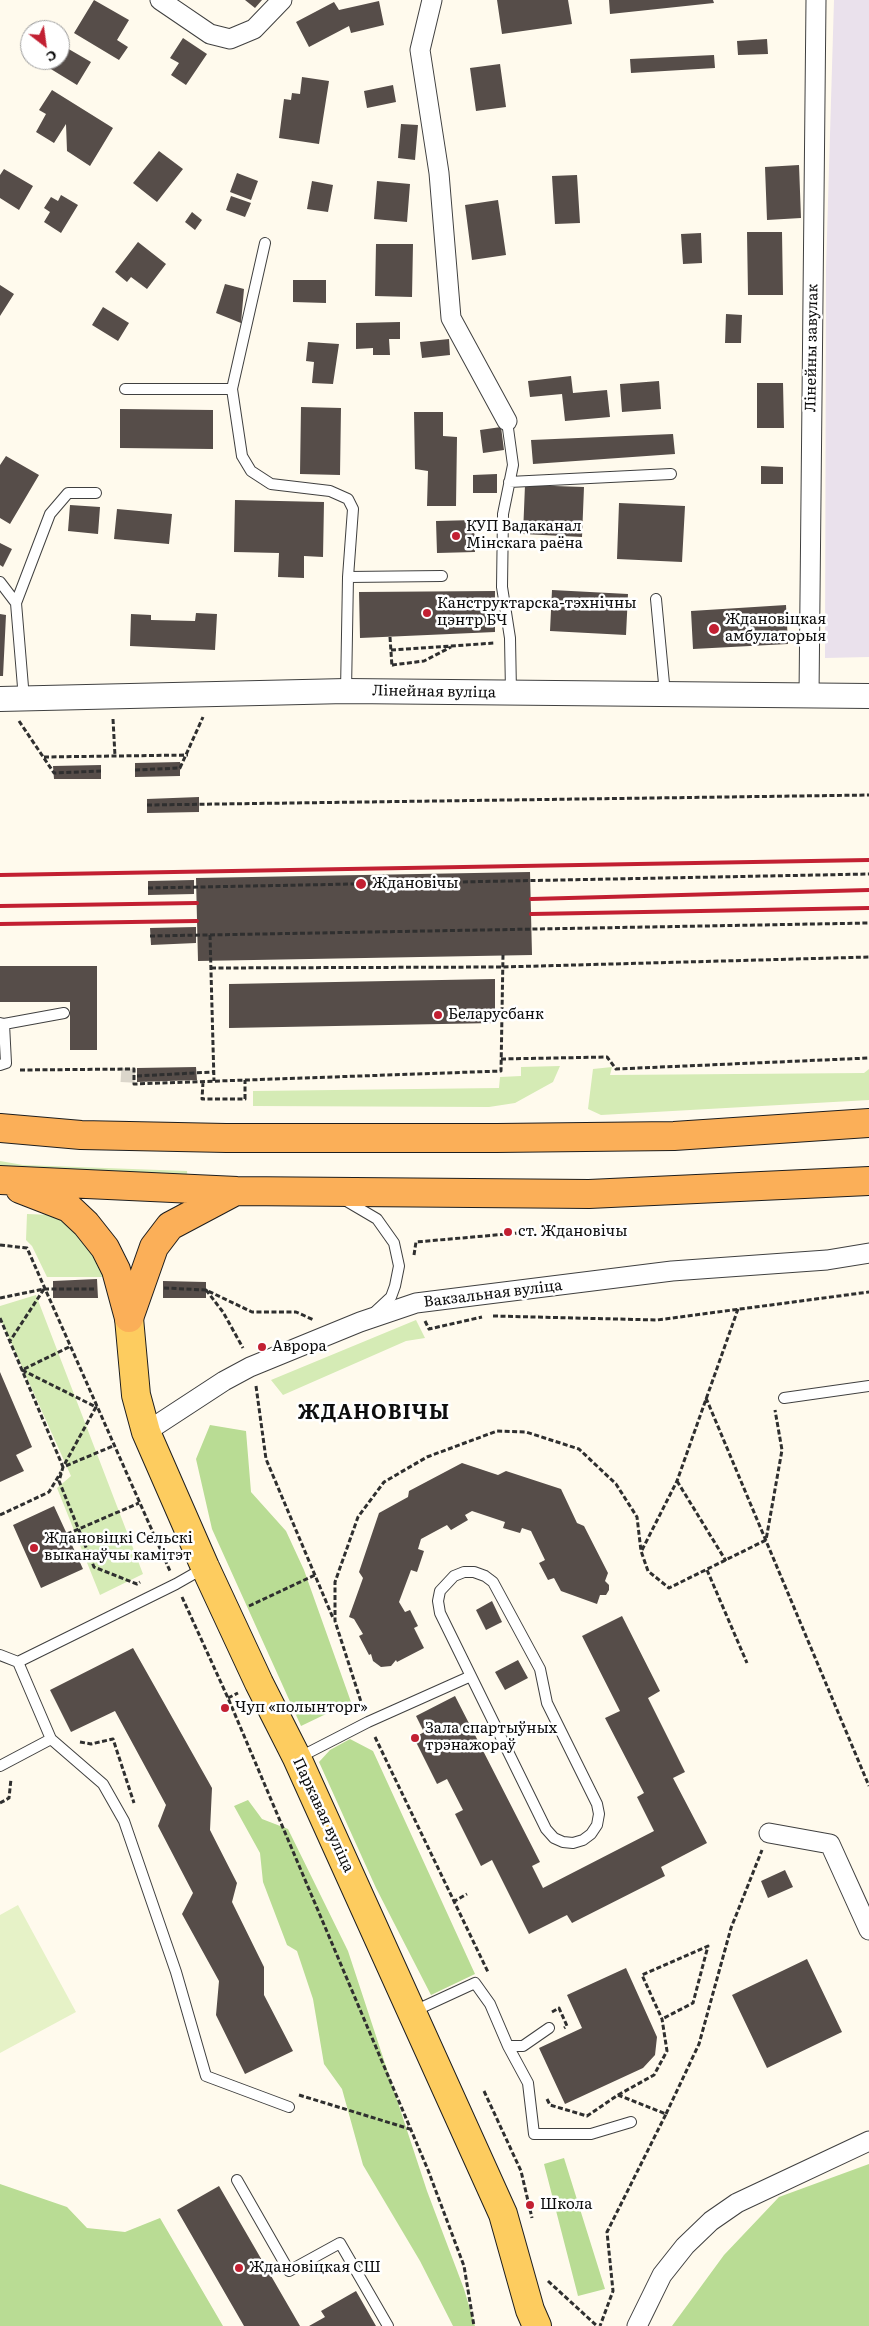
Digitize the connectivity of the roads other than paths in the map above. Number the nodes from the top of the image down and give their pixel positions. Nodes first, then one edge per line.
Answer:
1 (160, 0) edge
2 (282, 0) edge
3 (432, 0) edge
4 (816, 0) edge
5 (265, 244) dead end
6 (125, 389) dead end
7 (232, 389) junction
8 (507, 421) joint
9 (671, 474) dead end
10 (509, 482) junction
11 (96, 493) dead end
12 (442, 576) dead end
13 (348, 577) junction
14 (0, 582) edge
15 (656, 599) dead end
16 (16, 603) junction
17 (346, 691) junction
18 (511, 693) junction
19 (665, 695) junction
20 (809, 696) junction
21 (869, 696) edge
22 (0, 699) edge
23 (24, 700) junction
24 (64, 1013) dead end
25 (2, 1023) edge
26 (0, 1064) edge
27 (869, 1123) edge
28 (0, 1128) edge
29 (0, 1181) edge
30 (869, 1182) edge
31 (237, 1191) junction
32 (331, 1193) junction
33 (869, 1253) edge
34 (130, 1318) junction
35 (360, 1322) junction
36 (869, 1386) edge
37 (784, 1398) road end
38 (146, 1432) junction
39 (205, 1567) junction
40 (0, 1656) edge
41 (18, 1662) junction
42 (471, 1676) junction
43 (51, 1739) junction
44 (297, 1758) junction
45 (4, 1764) edge
46 (769, 1833) road end
47 (869, 1930) edge
48 (412, 2012) junction
49 (549, 2028) dead end
50 (508, 2046) junction
51 (289, 2107) dead end
52 (631, 2122) dead end
53 (869, 2141) edge
54 (237, 2180) dead end
55 (532, 2321) edge
56 (388, 2326) edge
57 (637, 2326) edge

1 - 2 street
3 - 8 street
4 - 20 street, Лінейны завулак
5 - 7 lane
6 - 7 lane
7 - 13 lane
8 - 10 lane
9 - 10 lane
10 - 18 lane
11 - 16 lane
12 - 13 lane
13 - 17 lane
14 - 16 lane
15 - 19 lane
16 - 23 lane
17 - 18 street, Лінейная вуліца
17 - 23 street, Лінейная вуліца
18 - 19 street, Лінейная вуліца
19 - 20 street, Лінейная вуліца
20 - 21 street, Лінейная вуліца
22 - 23 street, Лінейная вуліца
24 - 25 lane
25 - 26 lane
27 - 28 highway
29 - 31 highway
29 - 34 highway
30 - 32 highway
31 - 32 highway
31 - 34 highway
32 - 35 lane
33 - 35 street, Вакзальная вуліца
34 - 38 main road, Паркавая вуліца
35 - 38 street, Вакзальная вуліца
36 - 37 lane
38 - 39 main road, Паркавая вуліца
39 - 41 lane
39 - 44 main road, Паркавая вуліца
40 - 41 lane
41 - 43 lane
42 - 42 lane
42 - 44 lane
43 - 45 lane
43 - 51 lane
44 - 48 main road, Паркавая вуліца
46 - 47 street
48 - 50 lane
48 - 55 main road, Паркавая вуліца
49 - 50 lane
50 - 52 lane
53 - 57 street
54 - 56 lane

